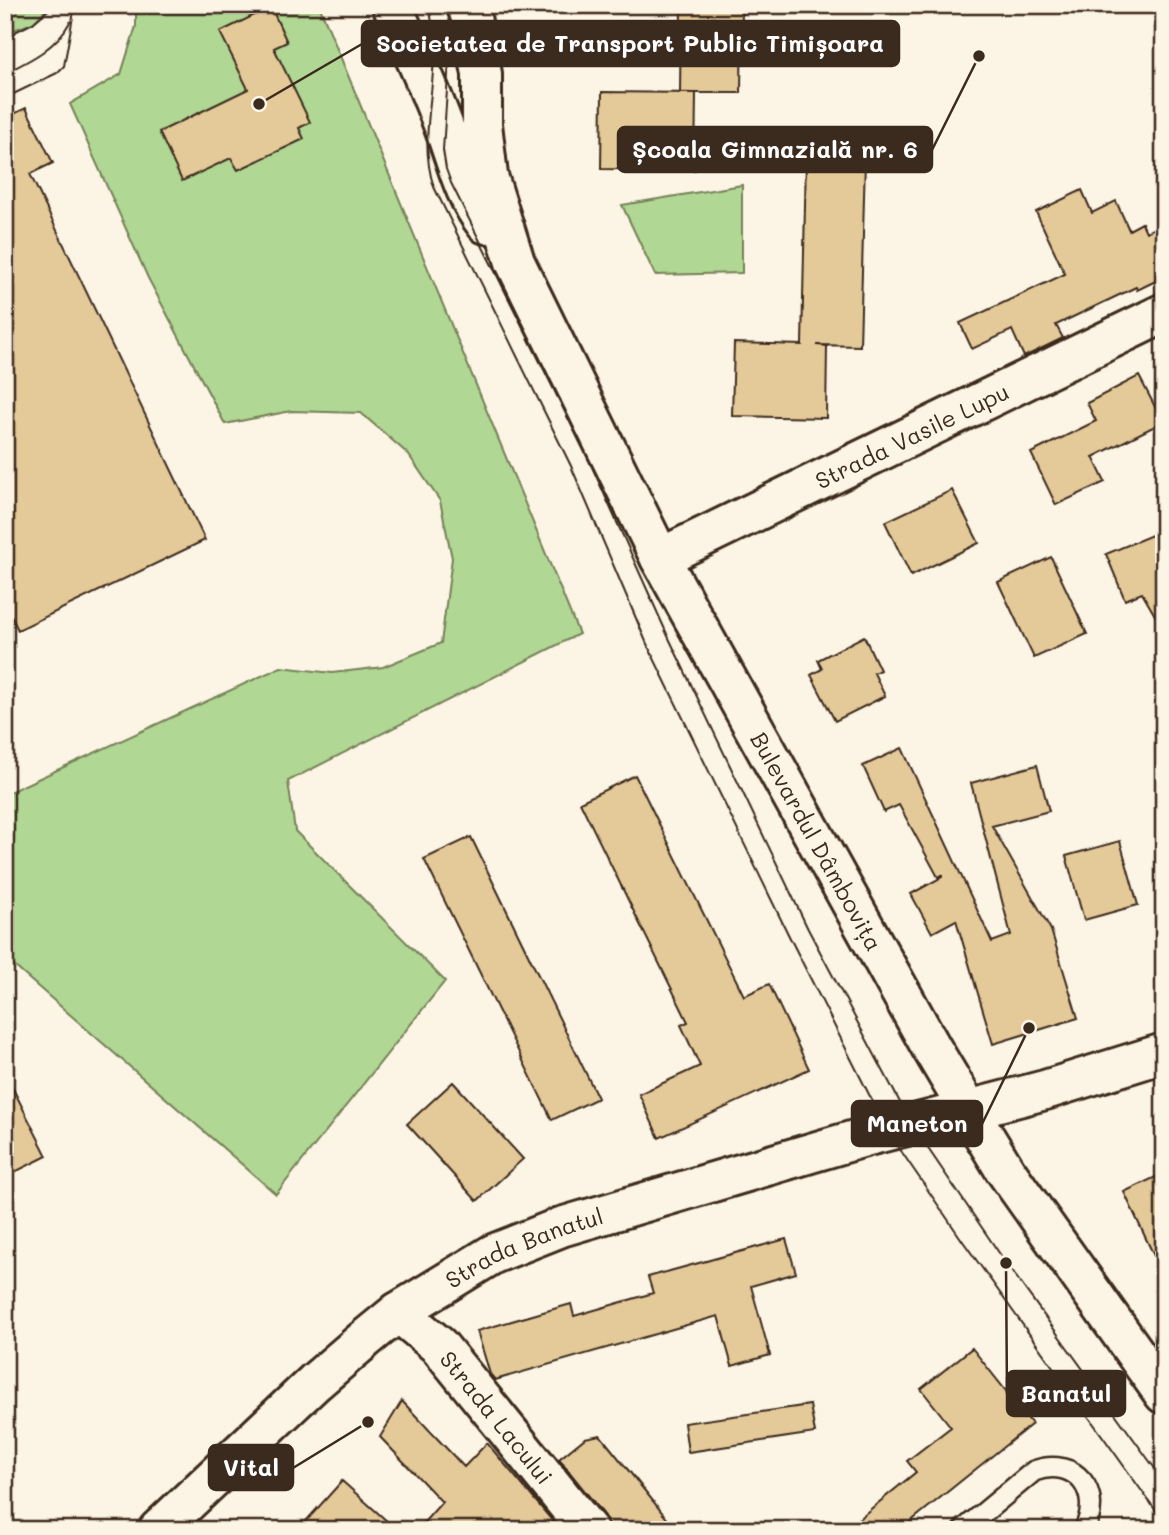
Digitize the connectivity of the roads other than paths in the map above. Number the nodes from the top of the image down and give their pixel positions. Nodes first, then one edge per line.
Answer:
1 (392, 5) edge
2 (466, 5) edge
3 (515, 262) junction
4 (1164, 313) edge
5 (660, 558) junction
6 (1164, 1052) edge
7 (969, 1111) junction
8 (398, 1312) junction
9 (1164, 1395) edge
10 (158, 1530) edge
11 (589, 1530) edge
12 (963, 1530) edge
13 (1084, 1530) edge

1 - 3 street, Bulevardul Dâmbovița
2 - 3 street, Bulevardul Dâmbovița
3 - 5 street, Bulevardul Dâmbovița
4 - 5 street, Strada Vasile Lupu
5 - 7 street, Bulevardul Dâmbovița
6 - 7 street, Strada Banatul
7 - 8 street, Strada Banatul
7 - 9 street, Bulevardul Dâmbovița
8 - 10 street, Strada Banatul
8 - 11 street, Strada Lacului
12 - 13 lane

